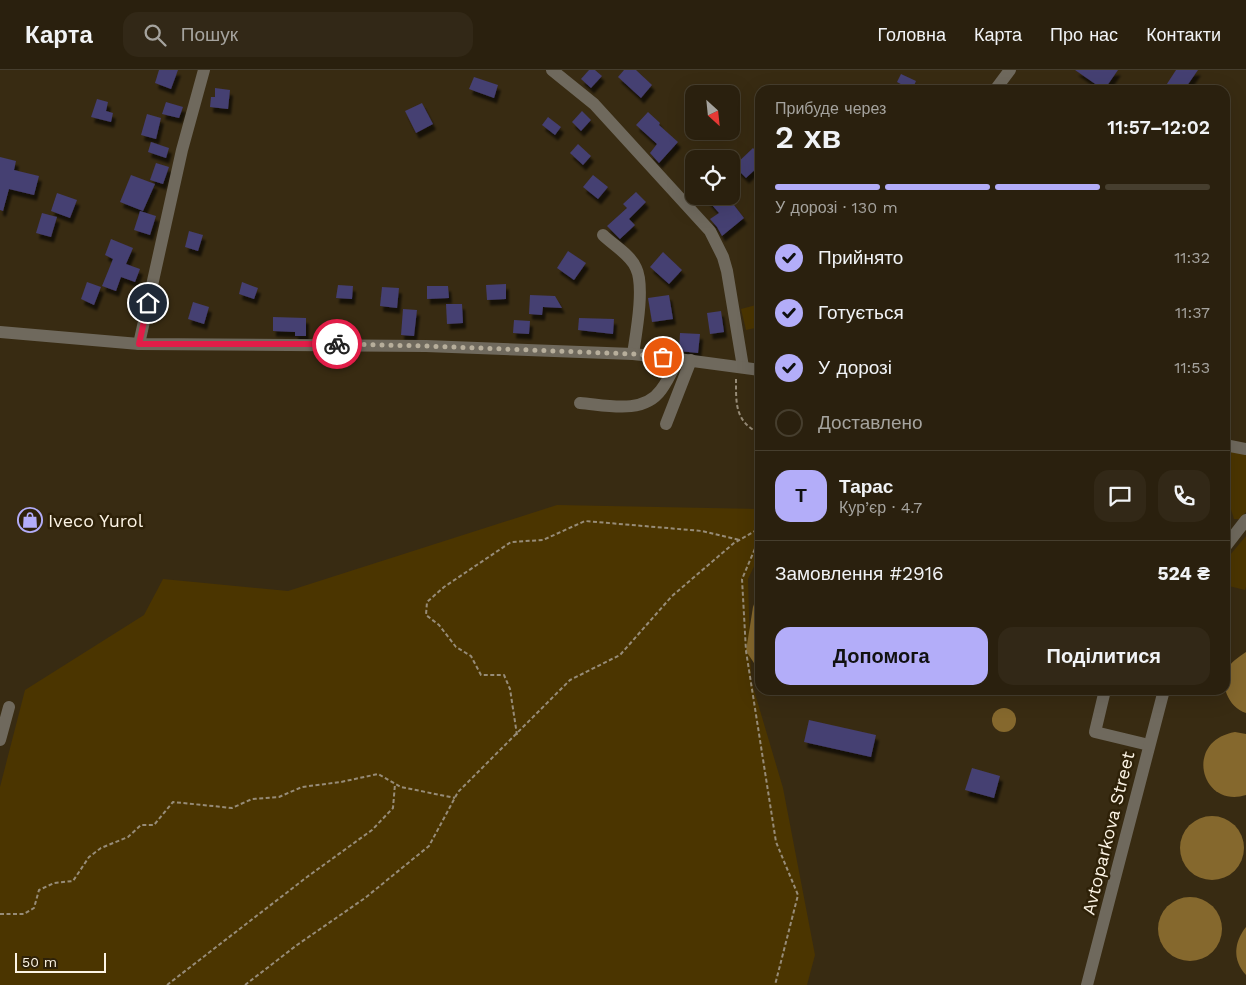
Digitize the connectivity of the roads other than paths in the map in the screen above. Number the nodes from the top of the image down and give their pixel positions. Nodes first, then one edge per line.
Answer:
1 (204, 70) edge
2 (552, 70) edge
3 (1010, 70) edge
4 (999, 85) edge
5 (603, 235) dead end
6 (0, 332) edge
7 (139, 344) junction
8 (633, 354) junction
9 (685, 359) junction
10 (740, 367) junction
11 (755, 369) edge
12 (580, 402) dead end
13 (666, 424) dead end
14 (1230, 446) edge
15 (1246, 449) edge
16 (1246, 520) edge
17 (1230, 541) edge
18 (1104, 695) edge
19 (1162, 695) edge
20 (9, 707) dead end
21 (0, 740) edge
22 (1149, 745) junction
23 (1087, 985) edge

1 - 7 street
2 - 10 street
3 - 4 street
5 - 8 street
6 - 7 street
7 - 8 street
8 - 9 street
9 - 10 street
9 - 12 street
9 - 13 street
10 - 11 street
14 - 15 street
16 - 17 street
18 - 22 street
19 - 22 street, Avtoparkova Street
20 - 21 street
22 - 23 street, Avtoparkova Street

